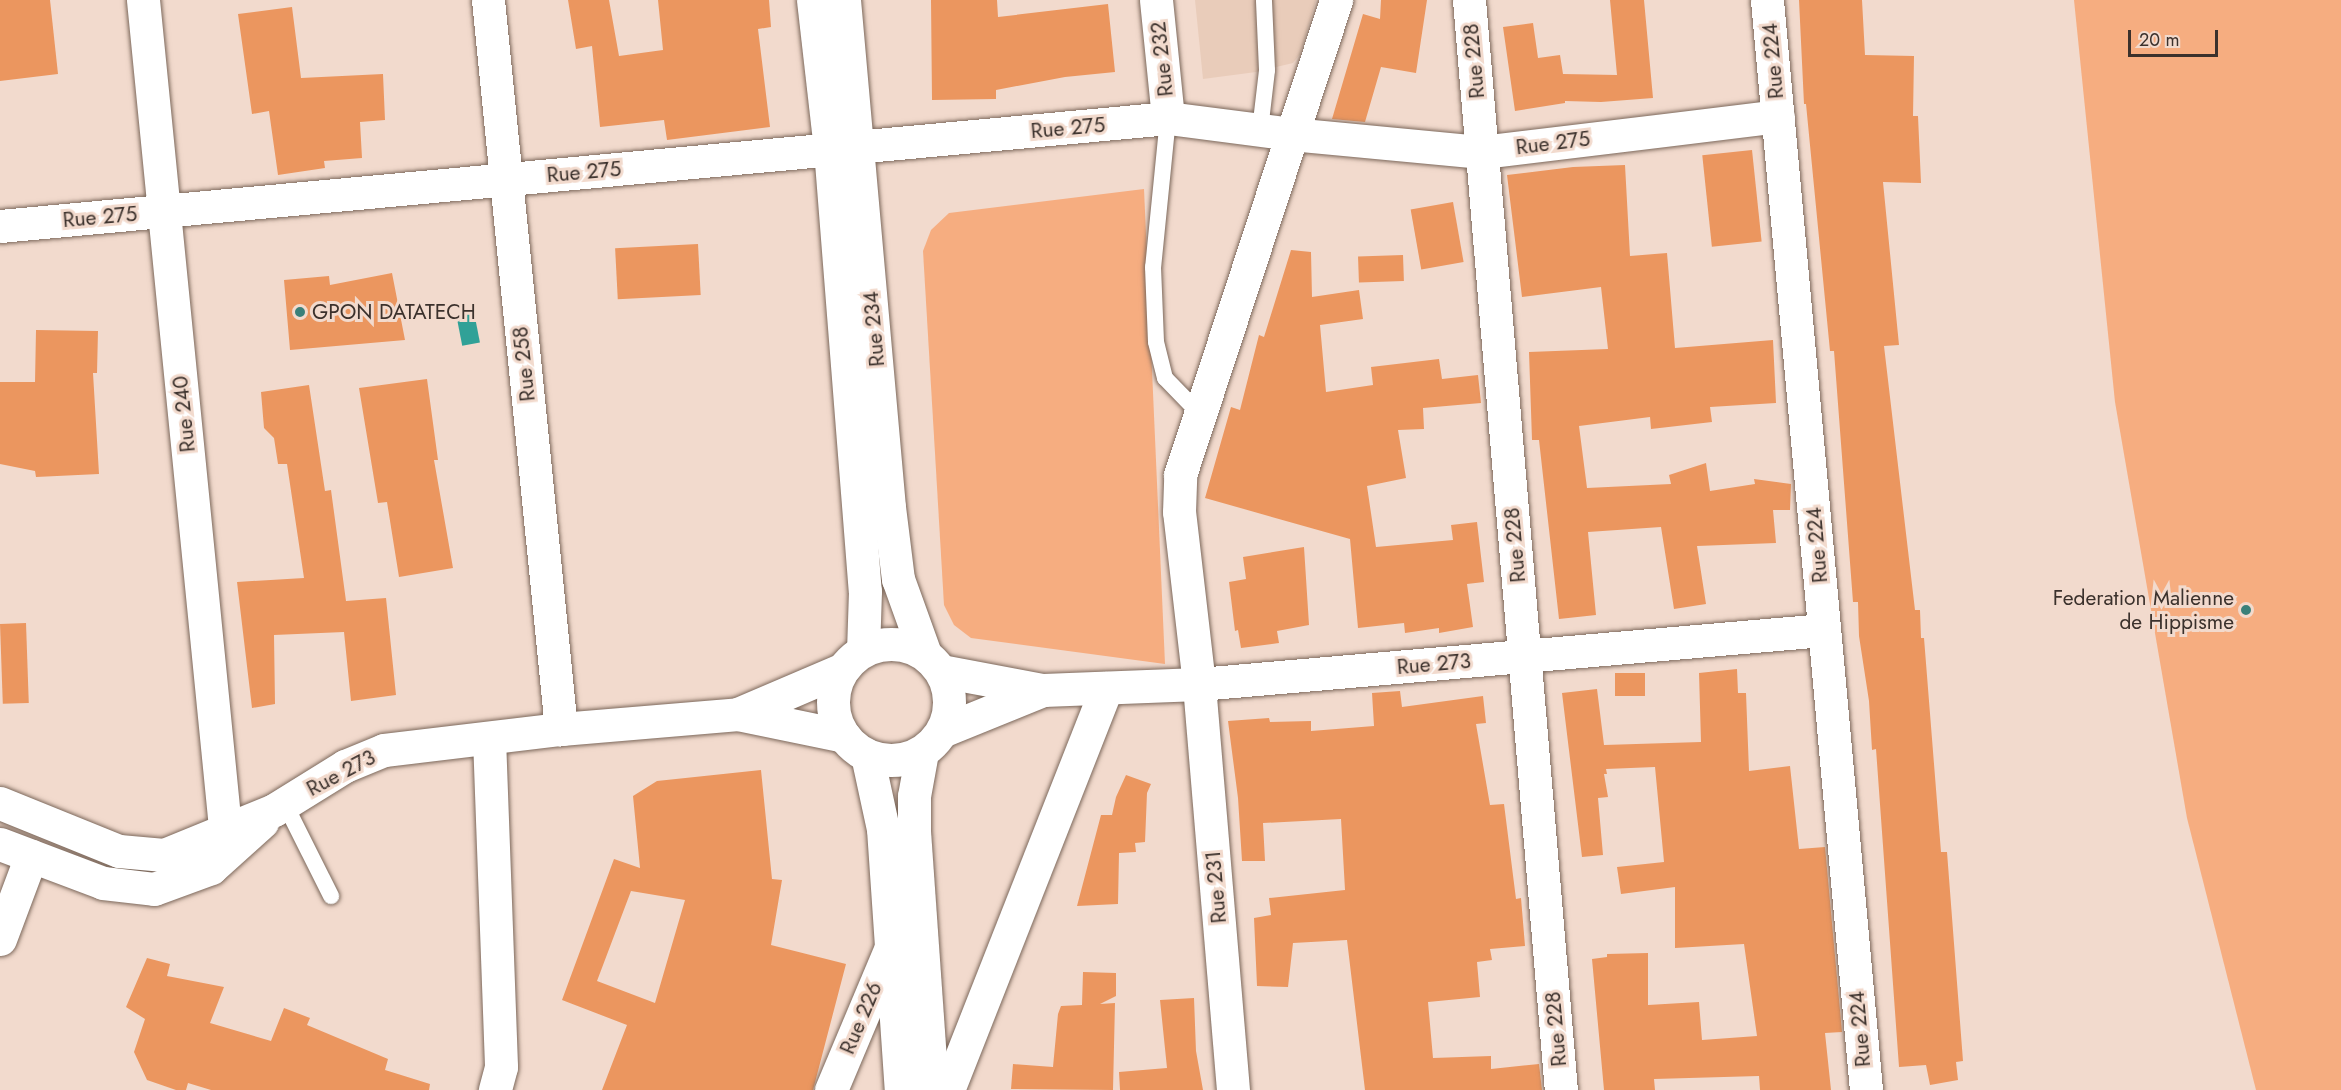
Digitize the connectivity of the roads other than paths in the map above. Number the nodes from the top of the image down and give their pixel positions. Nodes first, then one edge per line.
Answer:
1 (143, 0) edge
2 (488, 0) edge
3 (813, 0) edge
4 (844, 0) edge
5 (1156, 0) edge
6 (1264, 0) edge
7 (1336, 0) edge
8 (1469, 0) edge
9 (1767, 0) edge
10 (1778, 116) junction
11 (1168, 118) junction
12 (1276, 132) junction
13 (844, 148) junction
14 (1482, 152) junction
15 (506, 179) junction
16 (164, 211) junction
17 (0, 226) edge
18 (1200, 414) junction
19 (1824, 630) junction
20 (1524, 656) junction
21 (853, 660) junction
22 (933, 663) junction
23 (1199, 684) junction
24 (1106, 688) junction
25 (1043, 690) junction
26 (738, 714) junction
27 (561, 729) junction
28 (489, 738) junction
29 (932, 741) junction
30 (856, 746) junction
31 (0, 803) edge
32 (280, 807) junction
33 (228, 839) junction
34 (0, 844) edge
35 (31, 856) junction
36 (331, 896) dead end
37 (0, 939) edge
38 (891, 947) junction
39 (495, 1090) edge
40 (831, 1090) edge
41 (901, 1090) edge
42 (932, 1090) edge
43 (948, 1090) edge
44 (1233, 1090) edge
45 (1561, 1090) edge
46 (1866, 1090) edge

1 - 16 street, Rue 240
2 - 15 street, Rue 258
3 - 13 street, Rue 234
4 - 13 street, Rue 234
5 - 11 street, Rue 232
6 - 12 lane
7 - 12 street, Rue 231
8 - 14 street, Rue 228
9 - 10 street, Rue 224
10 - 14 street, Rue 275
10 - 19 street, Rue 224
11 - 12 street, Rue 275
11 - 13 street, Rue 275
11 - 18 lane
12 - 14 street, Rue 275
12 - 18 street, Rue 231
13 - 15 street, Rue 275
13 - 21 street, Rue 234
13 - 22 street, Rue 234
14 - 20 street, Rue 228
15 - 16 street, Rue 275
15 - 27 street, Rue 258
16 - 17 street, Rue 275
16 - 33 street, Rue 240
18 - 23 street, Rue 231
19 - 20 street, Rue 273
19 - 46 street, Rue 224
20 - 23 street, Rue 273
20 - 45 street, Rue 228
21 - 22 street
21 - 26 street, Rue 273
21 - 30 street
22 - 25 street, Rue 273
22 - 29 street
23 - 24 street, Rue 273
23 - 44 street, Rue 231
24 - 25 street, Rue 273
24 - 43 street
25 - 29 street, Rue 273
26 - 27 street, Rue 273
26 - 30 street, Rue 273
27 - 28 street, Rue 273
28 - 32 street, Rue 273
28 - 39 street
29 - 30 street
29 - 42 street
30 - 38 street
31 - 33 street
32 - 33 street, Rue 273
32 - 36 lane
33 - 35 street, Rue 273
34 - 35 street, Rue 273
35 - 37 street
38 - 40 street, Rue 226
38 - 41 street

